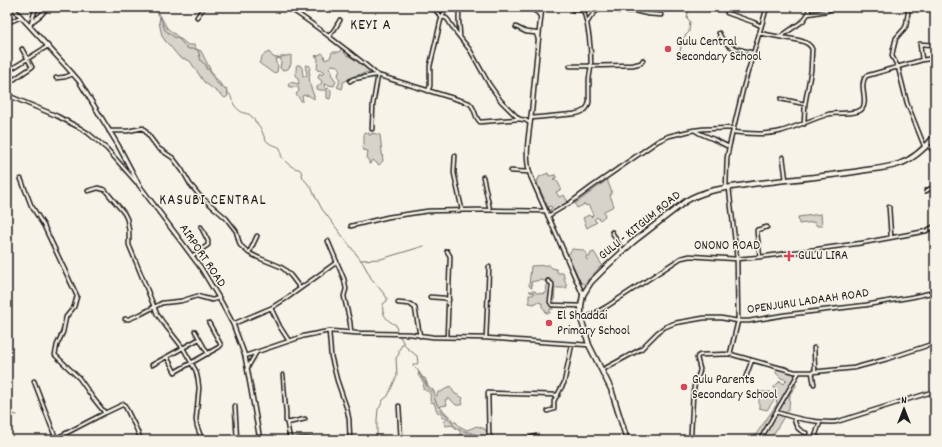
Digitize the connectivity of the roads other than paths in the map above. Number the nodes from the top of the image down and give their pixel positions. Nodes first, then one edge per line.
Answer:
1 (12, 7) edge
2 (37, 7) edge
3 (48, 7) edge
4 (204, 7) edge
5 (287, 7) edge
6 (433, 7) edge
7 (447, 7) edge
8 (460, 7) edge
9 (521, 7) edge
10 (542, 7) edge
11 (571, 7) edge
12 (604, 7) edge
13 (612, 7) edge
14 (731, 7) edge
15 (767, 7) edge
16 (809, 7) edge
17 (836, 7) edge
18 (908, 7) edge
19 (808, 14) junction
20 (661, 15) dead end
21 (21, 16) junction
22 (541, 16) junction
23 (197, 17) dead end
24 (441, 17) junction
25 (340, 20) dead end
26 (33, 21) junction
27 (7, 23) edge
28 (587, 23) junction
29 (30, 26) junction
30 (516, 27) dead end
31 (761, 27) junction
32 (719, 33) dead end
33 (759, 33) junction
34 (329, 36) junction
35 (460, 37) junction
36 (780, 37) junction
37 (538, 40) junction
38 (935, 45) edge
39 (48, 46) junction
40 (22, 49) dead end
41 (753, 53) junction
42 (935, 58) edge
43 (28, 59) junction
44 (643, 60) dead end
45 (922, 60) junction
46 (570, 66) dead end
47 (591, 66) junction
48 (898, 67) junction
49 (7, 73) edge
50 (73, 74) junction
51 (377, 75) junction
52 (56, 78) dead end
53 (350, 81) dead end
54 (428, 91) junction
55 (7, 95) edge
56 (782, 99) dead end
57 (805, 104) junction
58 (531, 118) junction
59 (519, 120) junction
60 (530, 123) junction
61 (804, 124) junction
62 (734, 128) junction
63 (372, 129) dead end
64 (694, 130) junction
65 (109, 131) junction
66 (733, 132) junction
67 (935, 136) edge
68 (926, 146) junction
69 (729, 147) junction
70 (935, 154) edge
71 (455, 156) dead end
72 (783, 157) dead end
73 (511, 171) dead end
74 (529, 172) junction
75 (483, 177) dead end
76 (21, 179) dead end
77 (786, 180) junction
78 (139, 185) junction
79 (935, 186) edge
80 (727, 188) junction
81 (88, 191) dead end
82 (926, 191) dead end
83 (889, 206) dead end
84 (462, 210) junction
85 (490, 210) junction
86 (546, 211) junction
87 (548, 216) junction
88 (351, 226) dead end
89 (935, 226) edge
90 (201, 227) dead end
91 (768, 227) dead end
92 (612, 232) dead end
93 (258, 236) dead end
94 (891, 237) junction
95 (328, 241) dead end
96 (448, 250) dead end
97 (623, 252) junction
98 (249, 253) junction
99 (192, 256) junction
100 (760, 257) junction
101 (737, 259) junction
102 (337, 262) junction
103 (489, 267) dead end
104 (548, 281) dead end
105 (300, 288) junction
106 (935, 292) edge
107 (583, 296) junction
108 (430, 297) dead end
109 (219, 298) junction
110 (449, 300) junction
111 (398, 303) dead end
112 (581, 306) junction
113 (155, 308) junction
114 (271, 308) junction
115 (125, 319) dead end
116 (581, 319) junction
117 (738, 321) junction
118 (209, 323) dead end
119 (233, 324) junction
120 (195, 331) dead end
121 (329, 331) junction
122 (351, 332) junction
123 (420, 336) junction
124 (447, 337) junction
125 (486, 338) junction
126 (199, 339) junction
127 (289, 341) junction
128 (935, 342) edge
129 (572, 344) junction
130 (589, 345) junction
131 (183, 348) junction
132 (814, 348) dead end
133 (256, 352) junction
134 (208, 354) junction
135 (730, 354) junction
136 (245, 356) junction
137 (167, 358) junction
138 (752, 360) junction
139 (192, 362) junction
140 (152, 365) dead end
141 (248, 367) junction
142 (601, 370) junction
143 (799, 372) junction
144 (813, 372) junction
145 (283, 375) dead end
146 (745, 379) dead end
147 (34, 382) dead end
148 (814, 384) dead end
149 (935, 391) edge
150 (558, 395) junction
151 (235, 406) dead end
152 (399, 406) dead end
153 (548, 411) dead end
154 (776, 412) junction
155 (105, 413) junction
156 (794, 418) junction
157 (305, 419) dead end
158 (820, 422) junction
159 (287, 423) junction
160 (806, 433) dead end
161 (65, 434) junction
162 (537, 436) dead end
163 (260, 438) edge
164 (54, 439) edge
165 (237, 439) edge
166 (820, 439) edge
167 (65, 440) edge
168 (141, 440) edge
169 (202, 440) edge
170 (223, 440) edge
171 (290, 440) edge
172 (293, 440) edge
173 (318, 440) edge
174 (350, 440) edge
175 (401, 440) edge
176 (627, 440) edge
177 (692, 440) edge
178 (760, 440) edge

1 - 21 street, AIRPORT ROAD
2 - 26 street
3 - 26 street
4 - 23 street
5 - 34 street
6 - 24 street
7 - 24 street
8 - 35 street
9 - 22 street
10 - 22 street
11 - 28 street
12 - 28 street
13 - 20 street
14 - 31 street
15 - 31 street
16 - 19 street
17 - 19 street
18 - 48 street
19 - 36 street
21 - 27 street
21 - 29 street, AIRPORT ROAD
22 - 37 street
24 - 35 street
24 - 54 street
25 - 34 street
26 - 29 street
28 - 47 street
29 - 39 street, AIRPORT ROAD
30 - 37 street
31 - 33 street
32 - 41 street
33 - 36 street
33 - 41 street
34 - 51 street
35 - 59 street
36 - 57 street
37 - 58 street
38 - 45 street
39 - 43 street
39 - 50 street, AIRPORT ROAD
40 - 43 street
41 - 62 street
42 - 45 street
43 - 49 street
43 - 49 street
44 - 47 street
45 - 48 street
46 - 47 street
47 - 58 street
48 - 61 street
48 - 68 street
50 - 52 street
50 - 65 street, AIRPORT ROAD
51 - 53 street
51 - 54 street
51 - 63 street
54 - 59 street
55 - 78 street
56 - 57 street
57 - 61 street
58 - 60 street
59 - 60 street
60 - 74 street
61 - 66 street
62 - 64 street
62 - 66 street
64 - 69 street
64 - 87 street
65 - 78 street, AIRPORT ROAD
65 - 98 street
66 - 69 street
67 - 68 main road, GULU - KITGUM ROAD
68 - 70 street
68 - 77 main road, GULU - KITGUM ROAD
69 - 80 street
71 - 84 street
72 - 77 street
73 - 74 street
74 - 86 street
75 - 85 street
76 - 155 street
77 - 80 main road, GULU - KITGUM ROAD
78 - 99 street, AIRPORT ROAD
79 - 82 street
80 - 97 main road, GULU - KITGUM ROAD
80 - 101 street
81 - 113 street
83 - 94 street
84 - 85 street
84 - 88 street
85 - 86 street
86 - 87 street
87 - 107 street
89 - 94 street, ONONO ROAD
90 - 99 street
91 - 100 street
92 - 97 street
93 - 98 street
94 - 100 street, ONONO ROAD
95 - 102 street
96 - 110 street
97 - 107 main road, GULU - KITGUM ROAD
98 - 105 street
99 - 109 street, AIRPORT ROAD
100 - 101 street, ONONO ROAD
101 - 116 street, ONONO ROAD
101 - 117 street
102 - 105 street
102 - 122 street
103 - 125 street
104 - 112 street
105 - 114 street
106 - 117 street, OPENJURU LADAAH ROAD
107 - 112 main road, GULU - KITGUM ROAD
108 - 110 street
109 - 113 street
109 - 119 street, AIRPORT ROAD
110 - 124 street
111 - 123 street
112 - 116 main road, GULU - KITGUM ROAD
113 - 115 street
113 - 131 street
114 - 119 street
114 - 127 street
116 - 130 main road, GULU - KITGUM ROAD
117 - 135 street
117 - 142 street, OPENJURU LADAAH ROAD
118 - 134 street
119 - 136 street, AIRPORT ROAD
120 - 126 street
121 - 122 street
121 - 127 street
121 - 174 street
122 - 123 street
123 - 124 street
124 - 125 street
125 - 129 street
126 - 131 street
126 - 134 street
127 - 133 street
128 - 144 street
129 - 130 street
129 - 150 street
130 - 142 main road, GULU - KITGUM ROAD
131 - 137 street
131 - 139 street
132 - 144 street
133 - 136 street
133 - 141 street
134 - 139 street
135 - 138 street
135 - 177 street
136 - 141 street, AIRPORT ROAD
137 - 139 street
137 - 140 street
138 - 143 street
138 - 146 street
139 - 169 street
141 - 163 street, AIRPORT ROAD
142 - 176 main road, GULU - KITGUM ROAD
143 - 144 street
143 - 154 street
144 - 148 street
145 - 159 street
147 - 164 street
149 - 158 street
150 - 153 street
150 - 162 street
151 - 165 street
152 - 175 street
154 - 156 street
154 - 178 street
155 - 161 street
155 - 168 street
156 - 158 street
156 - 160 street
157 - 159 street
158 - 166 street
159 - 171 street
161 - 164 street
161 - 167 street
163 - 165 street
165 - 170 street
172 - 173 street

